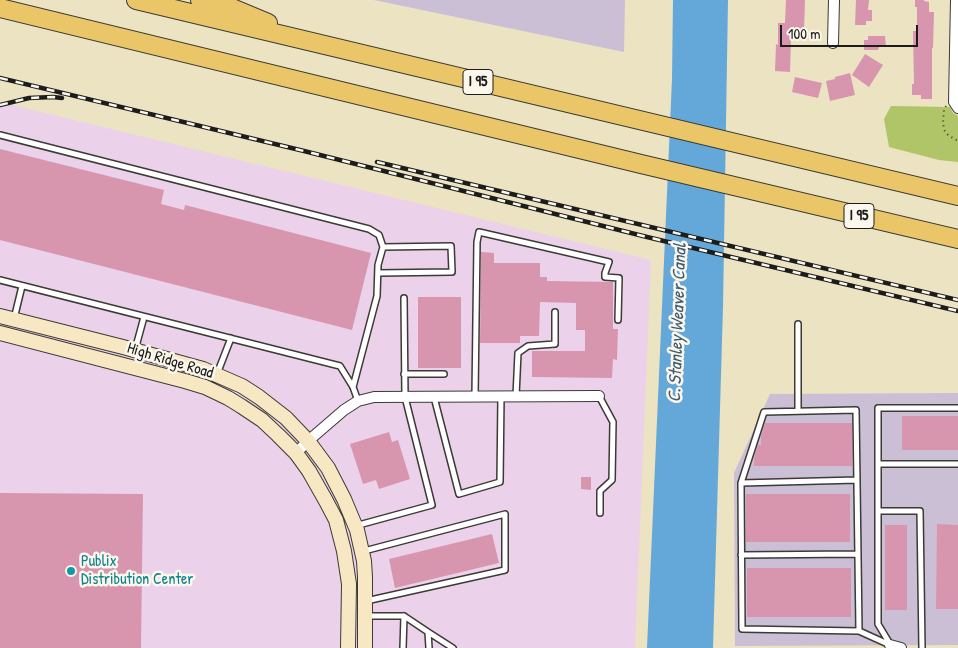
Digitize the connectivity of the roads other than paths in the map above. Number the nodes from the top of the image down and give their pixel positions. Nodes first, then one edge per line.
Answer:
1 (136, 0) edge
2 (200, 0) edge
3 (834, 0) edge
4 (956, 0) edge
5 (0, 8) edge
6 (312, 42) junction
7 (833, 43) dead end
8 (956, 105) edge
9 (0, 135) edge
10 (958, 196) edge
11 (958, 239) edge
12 (383, 247) junction
13 (378, 273) junction
14 (0, 280) edge
15 (22, 286) junction
16 (404, 298) dead end
17 (556, 312) dead end
18 (7, 317) edge
19 (144, 317) junction
20 (618, 320) dead end
21 (798, 324) dead end
22 (4, 334) edge
23 (231, 338) junction
24 (135, 350) junction
25 (404, 374) junction
26 (444, 374) dead end
27 (217, 375) junction
28 (353, 387) junction
29 (210, 390) junction
30 (474, 396) junction
31 (501, 396) junction
32 (516, 396) junction
33 (599, 396) joint
34 (405, 397) junction
35 (434, 397) junction
36 (358, 401) junction
37 (958, 408) edge
38 (798, 411) junction
39 (308, 441) junction
40 (296, 453) junction
41 (878, 464) junction
42 (958, 464) edge
43 (857, 480) junction
44 (741, 483) junction
45 (878, 511) junction
46 (600, 512) dead end
47 (355, 526) junction
48 (362, 552) junction
49 (858, 554) junction
50 (741, 555) junction
51 (349, 601) junction
52 (366, 602) junction
53 (366, 616) junction
54 (404, 616) junction
55 (859, 631) junction
56 (428, 632) junction
57 (890, 645) junction
58 (348, 648) edge
59 (365, 648) edge
60 (403, 648) edge
61 (429, 648) edge
62 (453, 648) edge
63 (901, 648) edge
64 (922, 648) edge

1 - 6 highway, I 95
2 - 6 highway
3 - 7 street
4 - 8 street
5 - 11 highway, I 95
6 - 10 highway, I 95
9 - 12 lane
12 - 13 lane
12 - 13 lane
13 - 28 lane
14 - 15 lane
15 - 18 lane
15 - 19 lane
16 - 25 lane
17 - 32 lane
18 - 22 street
18 - 24 street, High Ridge Road
19 - 23 lane
19 - 24 lane
20 - 30 lane
21 - 38 lane
22 - 29 street, High Ridge Road
23 - 27 lane
23 - 28 lane
24 - 27 street, High Ridge Road
25 - 26 lane
25 - 34 lane
27 - 29 street
27 - 39 street, High Ridge Road
28 - 36 lane
29 - 40 street, High Ridge Road
30 - 31 street
30 - 35 street
31 - 32 street
31 - 35 lane
32 - 33 street
33 - 46 lane
34 - 35 street
34 - 36 street
34 - 47 lane
36 - 39 street
37 - 41 lane
38 - 43 lane
38 - 44 lane
39 - 40 street
39 - 47 street, High Ridge Road
40 - 51 street, High Ridge Road
41 - 42 lane
41 - 45 lane
43 - 44 lane
43 - 49 lane
44 - 50 lane
45 - 57 lane
45 - 64 lane
47 - 48 street, High Ridge Road
48 - 52 street, High Ridge Road
48 - 52 lane
49 - 50 lane
49 - 55 lane
50 - 55 lane
51 - 52 street
51 - 58 street, High Ridge Road
52 - 53 street, High Ridge Road
53 - 54 lane
53 - 59 street, High Ridge Road
54 - 56 lane
54 - 60 lane
55 - 57 lane
56 - 61 lane
56 - 62 lane
57 - 63 street

